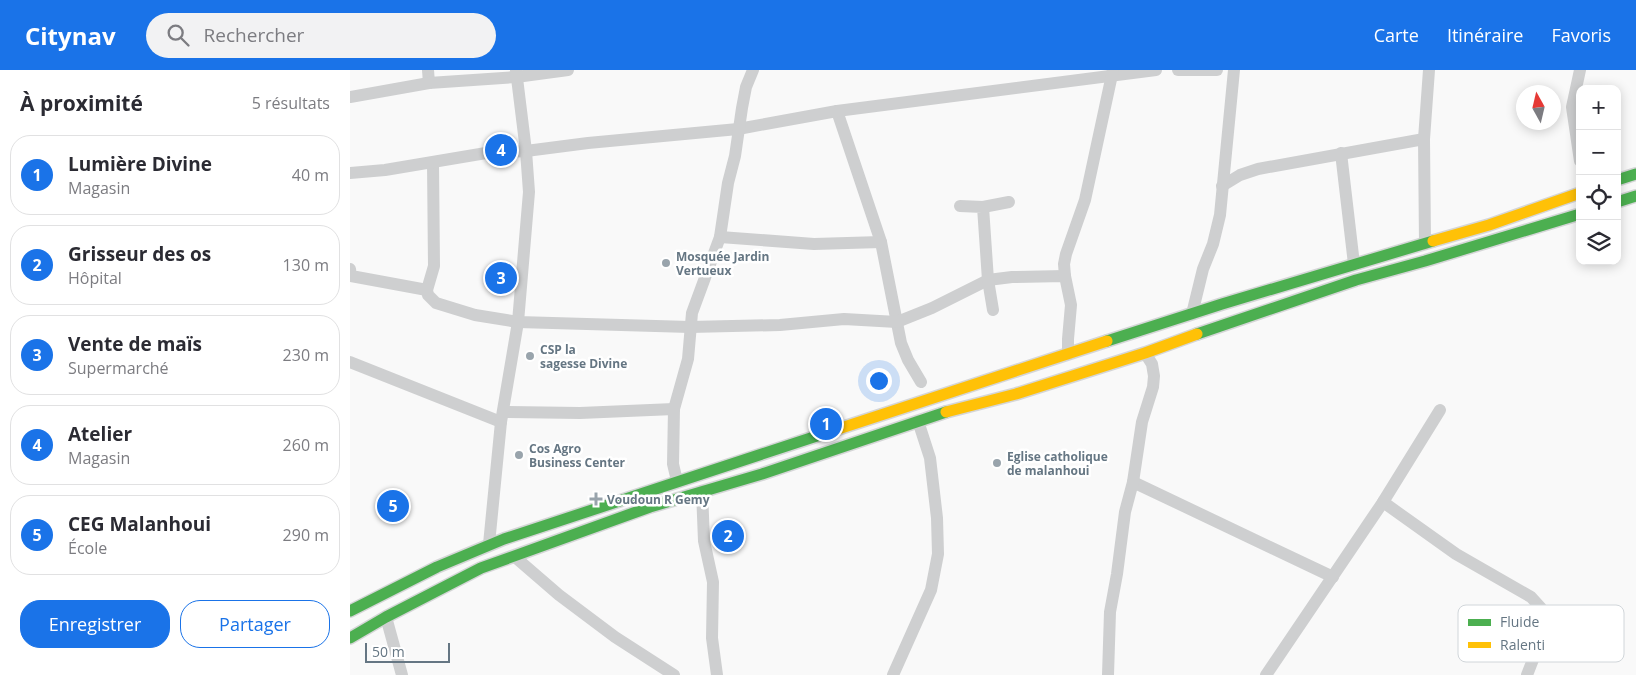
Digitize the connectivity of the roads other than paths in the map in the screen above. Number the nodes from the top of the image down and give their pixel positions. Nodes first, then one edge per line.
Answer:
1 (428, 70) edge
2 (568, 70) edge
3 (753, 70) edge
4 (1156, 70) edge
5 (1178, 70) edge
6 (1218, 70) edge
7 (1234, 70) edge
8 (1429, 70) edge
9 (1580, 70) edge
10 (1113, 72) edge
11 (516, 74) edge
12 (429, 83) junction
13 (350, 96) edge
14 (837, 111) junction
15 (738, 129) junction
16 (1576, 134) edge
17 (1424, 139) junction
18 (526, 151) junction
19 (1341, 153) junction
20 (433, 163) junction
21 (350, 172) edge
22 (1636, 174) edge
23 (1621, 179) edge
24 (1222, 186) junction
25 (1576, 194) edge
26 (1636, 196) edge
27 (1621, 201) edge
28 (1009, 202) dead end
29 (960, 206) dead end
30 (983, 207) junction
31 (1576, 215) edge
32 (720, 237) junction
33 (881, 242) junction
34 (1425, 244) junction
35 (1354, 264) junction
36 (350, 274) edge
37 (1065, 276) junction
38 (988, 280) junction
39 (427, 290) junction
40 (993, 310) dead end
41 (1192, 314) junction
42 (518, 322) junction
43 (896, 322) junction
44 (690, 327) junction
45 (1068, 354) junction
46 (1146, 354) junction
47 (350, 362) edge
48 (920, 382) dead end
49 (674, 409) junction
50 (1440, 410) dead end
51 (503, 417) junction
52 (918, 421) junction
53 (676, 481) junction
54 (1133, 482) junction
55 (702, 491) junction
56 (1383, 502) junction
57 (489, 544) junction
58 (515, 557) junction
59 (1333, 577) junction
60 (1538, 605) edge
61 (350, 611) edge
62 (386, 617) junction
63 (350, 638) edge
64 (1532, 662) edge
65 (402, 675) edge
66 (674, 675) edge
67 (717, 675) edge
68 (893, 675) edge
69 (1108, 675) edge
70 (1266, 675) edge
71 (1527, 675) edge

1 - 12 street
2 - 11 street
3 - 15 street
4 - 10 street
5 - 6 street
7 - 24 street
8 - 17 street
9 - 16 street
10 - 14 street
10 - 37 street
11 - 12 street
11 - 18 street
12 - 13 street
14 - 15 street
14 - 33 street
15 - 18 street
15 - 32 street
17 - 19 street
17 - 34 street
18 - 20 street
18 - 42 street
19 - 24 street
19 - 35 street
20 - 21 street
20 - 39 street
22 - 23 main road
24 - 41 street
25 - 34 main road
26 - 27 main road
28 - 30 street
29 - 30 street
30 - 38 street
31 - 46 main road
32 - 33 street
32 - 44 street
33 - 43 street
34 - 35 main road
35 - 41 main road
36 - 39 street
37 - 38 street
37 - 45 street
38 - 40 street
38 - 43 street
39 - 42 street
41 - 45 main road
42 - 44 street
42 - 51 street
43 - 44 street
43 - 48 street
44 - 49 street
45 - 53 main road
46 - 52 main road
46 - 54 street
47 - 51 street
49 - 51 street
49 - 53 street
50 - 56 street
51 - 57 street
52 - 55 main road
52 - 68 street
53 - 57 main road
54 - 59 street
54 - 69 street
55 - 58 main road
55 - 67 street
56 - 59 street
56 - 60 street
57 - 61 main road
58 - 62 main road
58 - 66 street
59 - 70 street
62 - 63 main road
62 - 65 street
64 - 71 street

